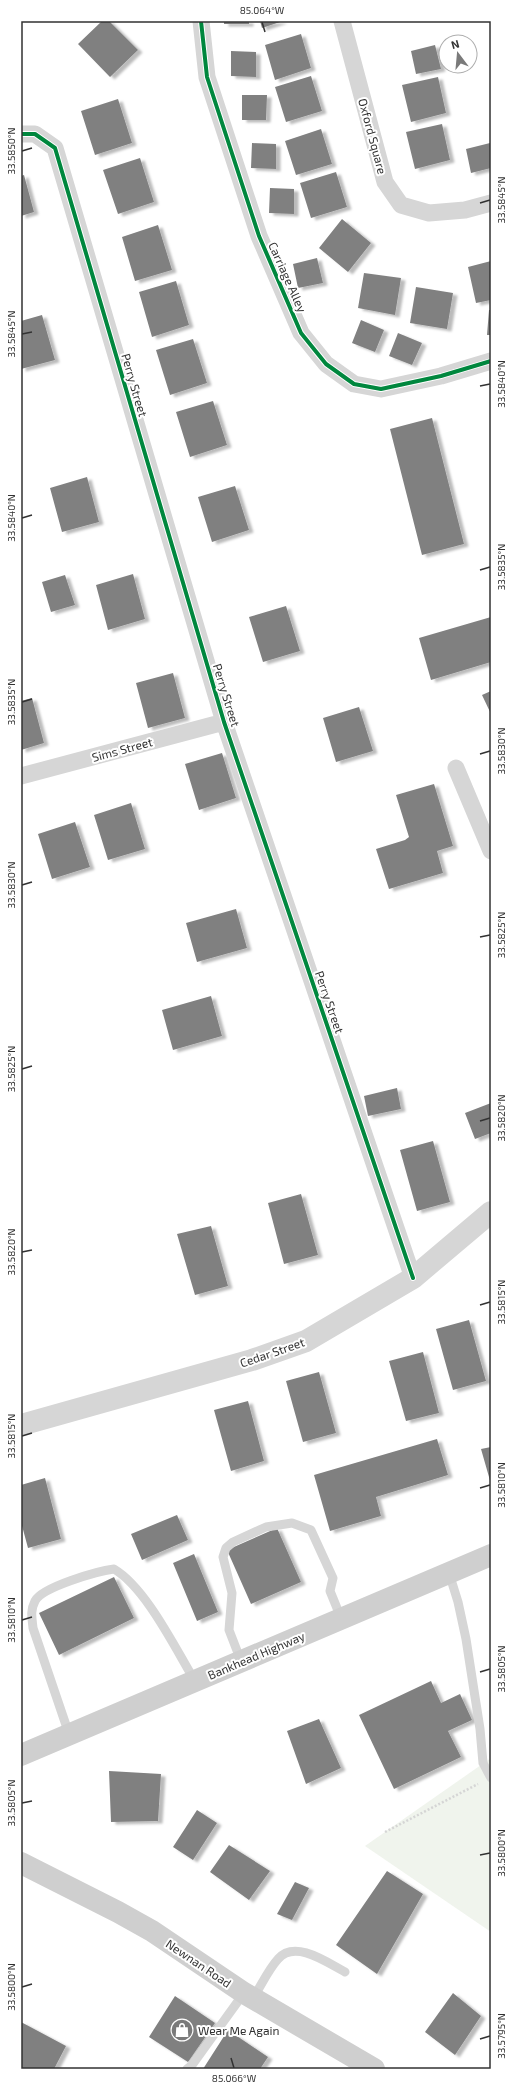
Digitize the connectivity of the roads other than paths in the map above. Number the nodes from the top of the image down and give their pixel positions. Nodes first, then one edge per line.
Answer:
1 (201, 21) edge
2 (342, 21) edge
3 (21, 134) edge
4 (491, 203) edge
5 (491, 361) edge
6 (224, 722) junction
7 (456, 768) dead end
8 (21, 776) edge
9 (491, 851) edge
10 (491, 1212) edge
11 (413, 1278) junction
12 (21, 1425) edge
13 (491, 1555) edge
14 (450, 1573) junction
15 (341, 1618) junction
16 (242, 1661) junction
17 (195, 1681) junction
18 (69, 1734) junction
19 (21, 1755) edge
20 (491, 1778) edge
21 (21, 1848) edge
22 (21, 1863) edge
23 (71, 1887) junction
24 (345, 1972) dead end
25 (248, 1996) junction
26 (187, 2069) edge
27 (374, 2069) edge

1 - 5 street, Carriage Alley
2 - 4 street, Oxford Square
3 - 6 street, Perry Street
6 - 8 street, Sims Street
6 - 11 street, Perry Street
7 - 9 street
10 - 11 street, Cedar Street
11 - 12 street, Cedar Street
13 - 14 main road, Bankhead Highway
14 - 15 main road, Bankhead Highway
14 - 20 lane
15 - 16 main road, Bankhead Highway
15 - 16 lane
16 - 17 main road, Bankhead Highway
17 - 18 main road, Bankhead Highway
17 - 18 lane
18 - 19 main road, Bankhead Highway
21 - 23 main road
22 - 23 main road, Newnan Road
23 - 25 main road, Newnan Road
24 - 25 lane
25 - 26 lane
25 - 27 main road, Newnan Road

